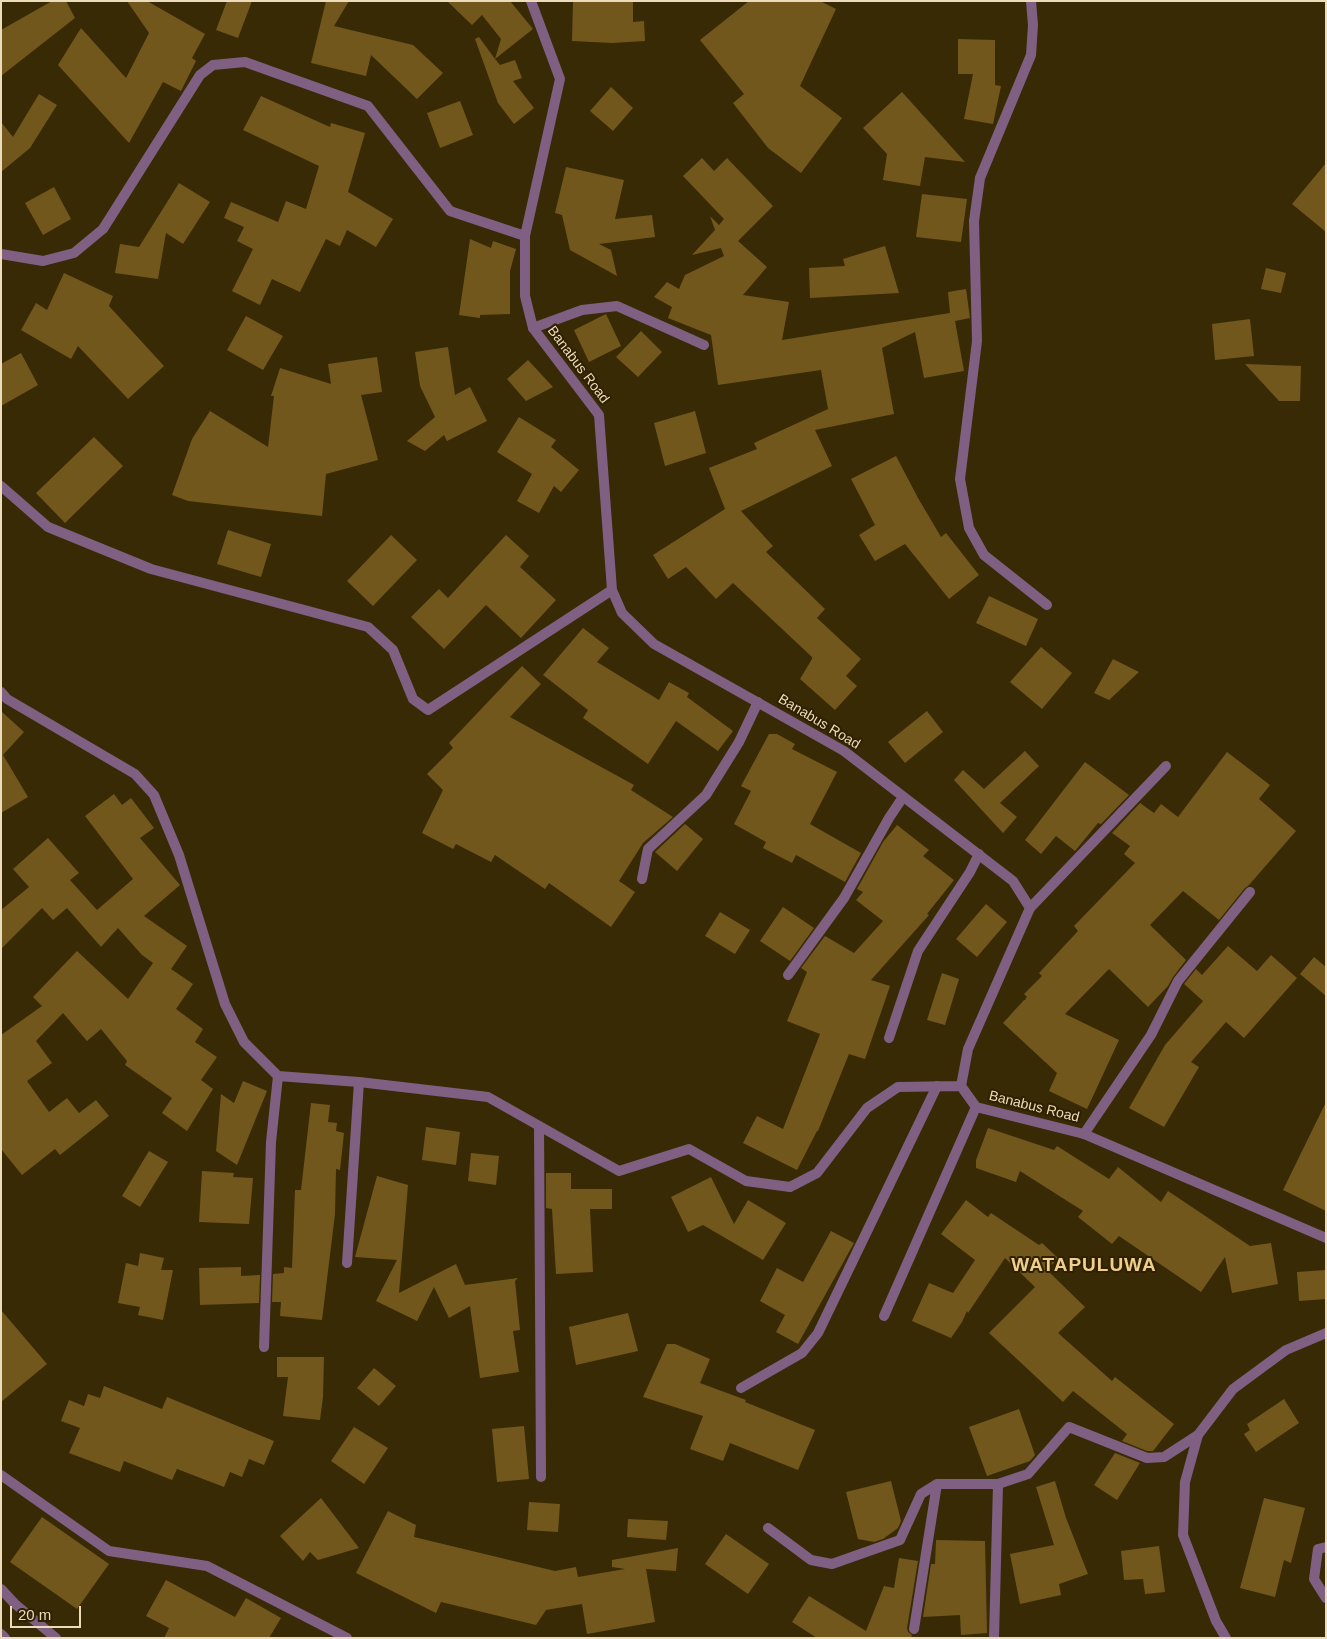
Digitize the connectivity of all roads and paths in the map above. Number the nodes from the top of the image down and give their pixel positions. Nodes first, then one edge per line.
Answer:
1 (531, 1) edge
2 (1031, 1) edge
3 (525, 236) junction
4 (1, 254) edge
5 (533, 328) junction
6 (704, 345) dead end
7 (1, 486) edge
8 (612, 590) junction
9 (1047, 605) dead end
10 (1, 692) edge
11 (758, 702) junction
12 (1166, 766) dead end
13 (903, 797) junction
14 (979, 854) junction
15 (642, 878) dead end
16 (1250, 892) dead end
17 (1030, 908) junction
18 (788, 975) dead end
19 (889, 1038) dead end
20 (278, 1076) junction
21 (360, 1082) junction
22 (936, 1086) junction
23 (961, 1086) junction
24 (976, 1107) junction
25 (539, 1126) junction
26 (1084, 1134) junction
27 (1326, 1238) edge
28 (347, 1263) dead end
29 (884, 1316) dead end
30 (1326, 1333) edge
31 (264, 1347) dead end
32 (741, 1388) dead end
33 (1198, 1435) junction
34 (1, 1475) edge
35 (541, 1477) dead end
36 (936, 1484) junction
37 (998, 1484) junction
38 (768, 1528) dead end
39 (1326, 1547) edge
40 (1, 1589) edge
41 (1326, 1598) edge
42 (1216, 1621) junction
43 (914, 1629) dead end
44 (1, 1634) edge
45 (5, 1638) edge
46 (56, 1638) edge
47 (347, 1638) edge
48 (994, 1638) edge
49 (1217, 1638) edge
50 (1226, 1638) edge

1 - 3 street, Banabus Road
2 - 9 street
3 - 4 street
3 - 5 street, Banabus Road
5 - 6 street
5 - 8 street, Banabus Road
7 - 8 street
8 - 11 street, Banabus Road
10 - 20 street
11 - 13 street, Banabus Road
11 - 15 street
12 - 17 street
13 - 14 street, Banabus Road
13 - 18 street
14 - 17 street, Banabus Road
14 - 19 street
16 - 26 street
17 - 23 street
20 - 21 street
20 - 31 street
21 - 25 street
21 - 28 street
22 - 23 street
22 - 25 street
22 - 32 street
23 - 24 street, Banabus Road
24 - 26 street, Banabus Road
24 - 29 street
25 - 35 street
26 - 27 street, Banabus Road
30 - 33 street
33 - 37 street
33 - 42 street
34 - 47 street
36 - 37 street
36 - 38 street
36 - 43 street
37 - 48 street
39 - 41 street
40 - 46 street
42 - 49 street
42 - 50 street
44 - 45 street

